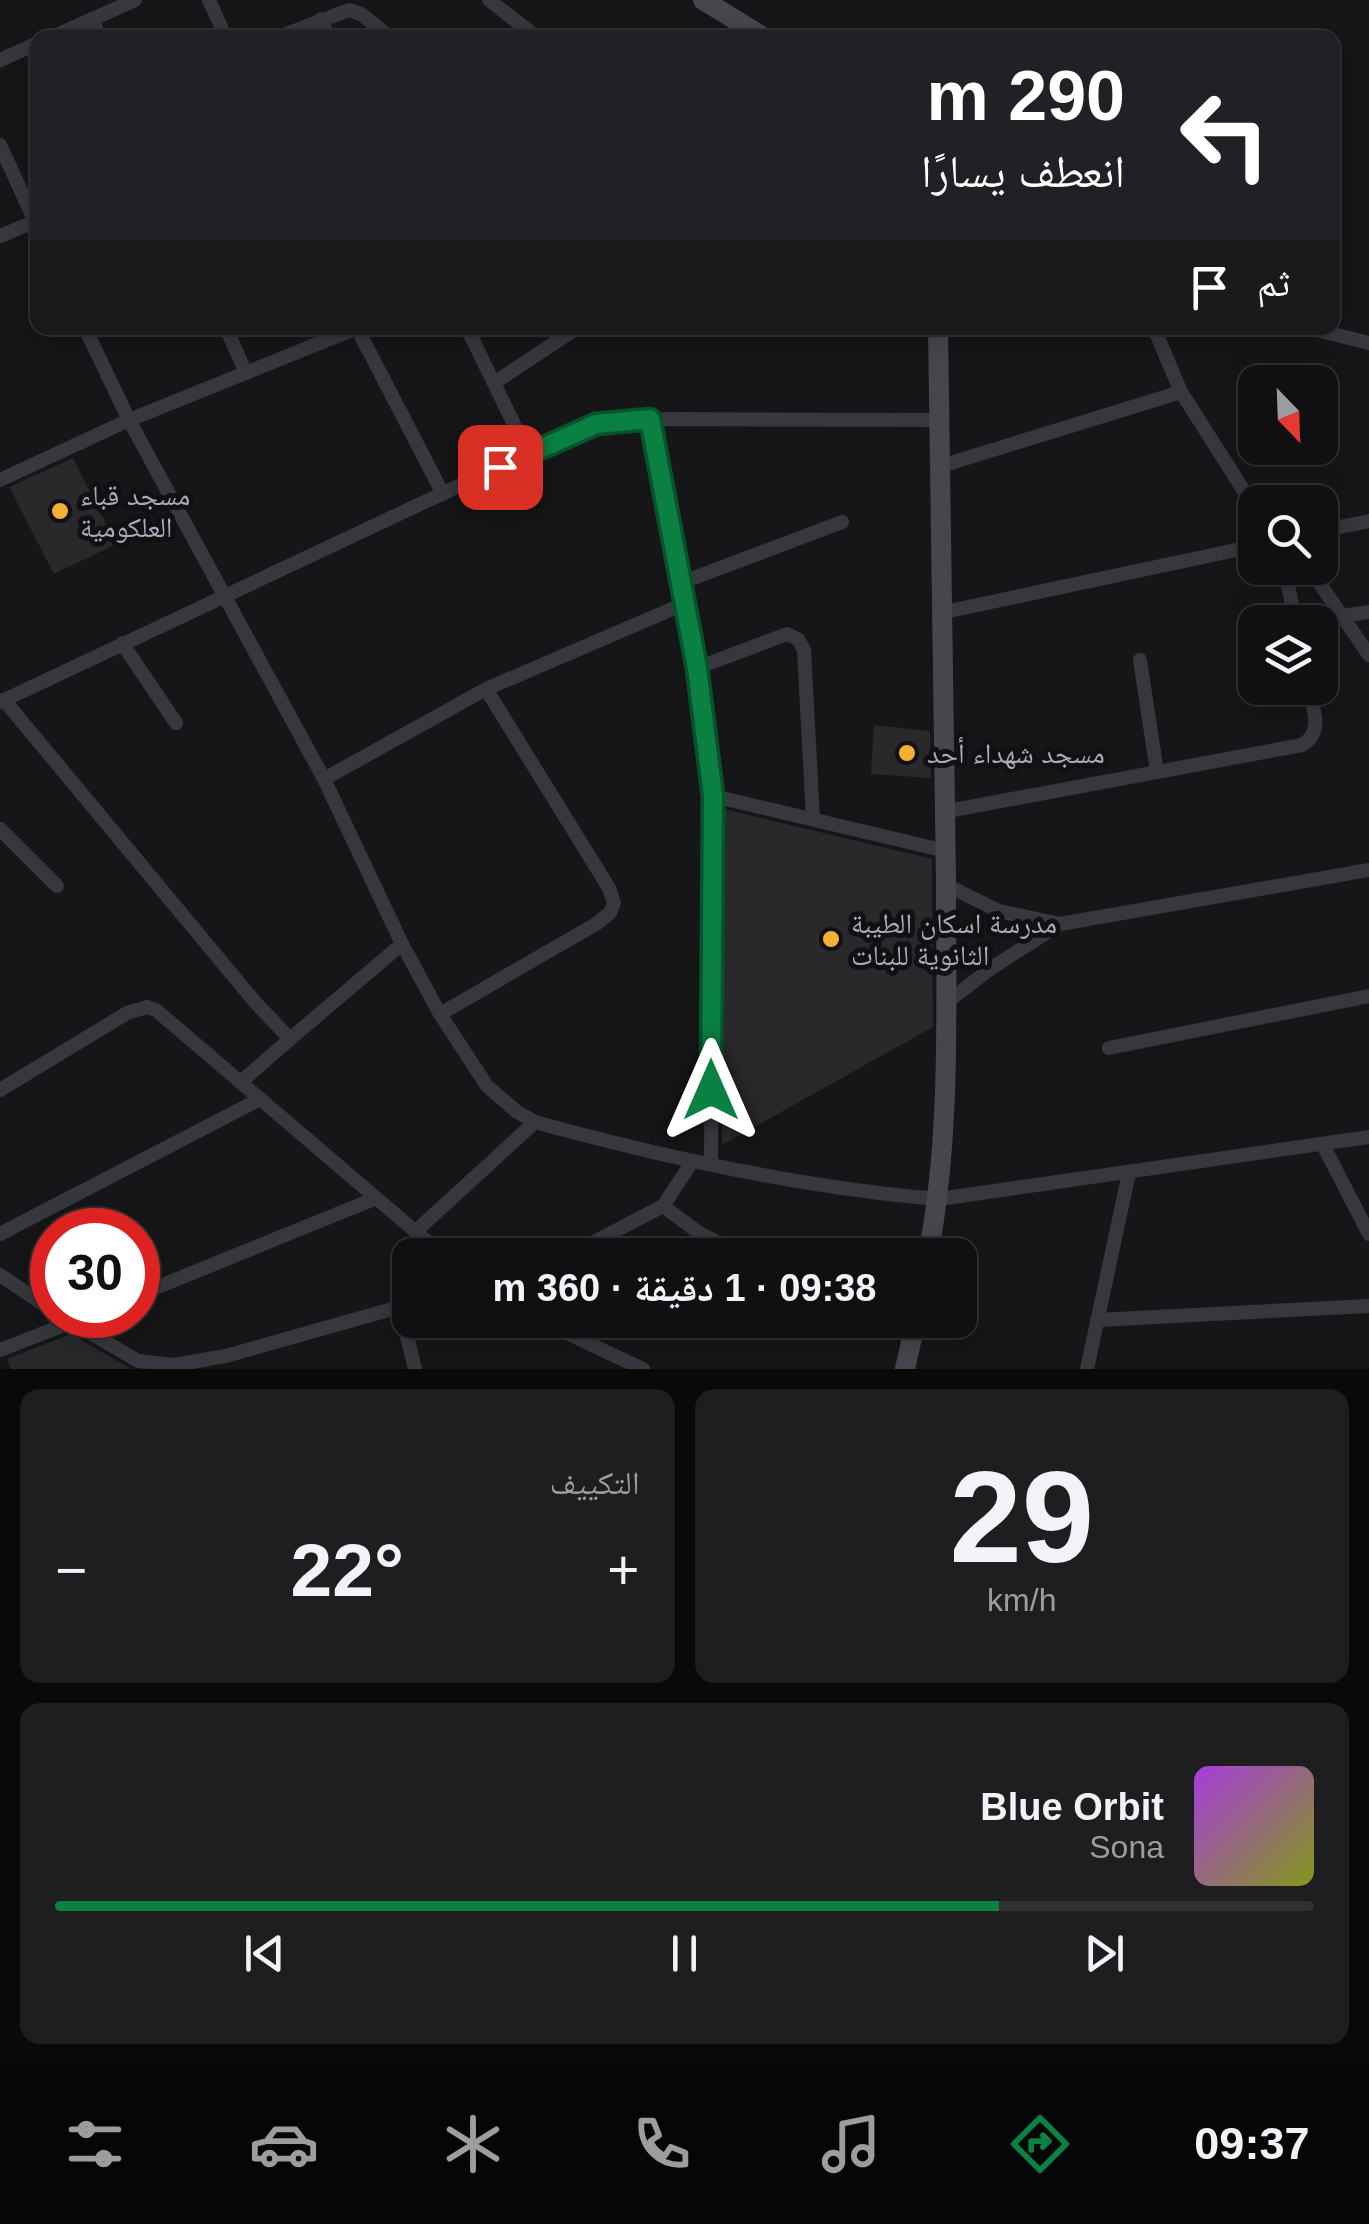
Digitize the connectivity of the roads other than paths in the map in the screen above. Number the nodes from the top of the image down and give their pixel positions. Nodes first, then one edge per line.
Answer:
1 (135, 0) edge
2 (209, 0) edge
3 (489, 0) edge
4 (704, 0) edge
5 (92, 19) junction
6 (321, 19) junction
7 (68, 30) edge
8 (97, 30) edge
9 (222, 30) edge
10 (295, 30) edge
11 (326, 30) edge
12 (380, 30) edge
13 (528, 30) edge
14 (752, 30) edge
15 (30, 47) edge
16 (0, 60) edge
17 (0, 146) edge
18 (30, 212) edge
19 (30, 227) edge
20 (0, 236) edge
21 (88, 335) edge
22 (229, 335) edge
23 (339, 335) edge
24 (361, 335) edge
25 (470, 335) edge
26 (567, 335) edge
27 (938, 335) edge
28 (1157, 335) edge
29 (1339, 335) edge
30 (1369, 342) edge
31 (246, 372) junction
32 (494, 384) junction
33 (1181, 392) junction
34 (650, 419) junction
35 (128, 420) junction
36 (938, 420) junction
37 (528, 453) junction
38 (940, 466) junction
39 (0, 480) edge
40 (1240, 485) edge
41 (444, 494) junction
42 (1369, 521) edge
43 (842, 522) dead end
44 (1338, 528) edge
45 (1238, 550) edge
46 (683, 582) junction
47 (1321, 585) edge
48 (223, 595) junction
49 (686, 603) junction
50 (944, 612) junction
51 (1369, 612) edge
52 (1342, 616) junction
53 (122, 643) junction
54 (1369, 655) edge
55 (1140, 660) dead end
56 (697, 668) junction
57 (486, 688) junction
58 (2, 701) edge
59 (1312, 705) edge
60 (176, 723) dead end
61 (1156, 772) junction
62 (324, 779) junction
63 (713, 796) junction
64 (948, 811) junction
65 (813, 819) junction
66 (0, 829) edge
67 (946, 851) junction
68 (1369, 870) edge
69 (946, 885) junction
70 (58, 886) dead end
71 (1060, 924) junction
72 (402, 944) junction
73 (1369, 996) edge
74 (946, 1003) junction
75 (440, 1014) junction
76 (290, 1039) junction
77 (1109, 1048) dead end
78 (242, 1082) junction
79 (0, 1090) edge
80 (260, 1098) junction
81 (535, 1122) junction
82 (1369, 1137) edge
83 (1323, 1145) junction
84 (692, 1162) junction
85 (710, 1164) junction
86 (1129, 1173) junction
87 (939, 1198) junction
88 (374, 1199) junction
89 (663, 1206) junction
90 (416, 1231) junction
91 (0, 1234) edge
92 (1369, 1234) edge
93 (424, 1238) edge
94 (601, 1238) edge
95 (710, 1238) edge
96 (931, 1238) edge
97 (0, 1275) edge
98 (160, 1285) edge
99 (30, 1295) edge
100 (1369, 1306) edge
101 (392, 1310) edge
102 (1097, 1320) junction
103 (30, 1336) edge
104 (99, 1338) edge
105 (410, 1338) edge
106 (578, 1338) edge
107 (912, 1338) edge
108 (0, 1350) edge
109 (415, 1369) edge
110 (644, 1369) edge
111 (906, 1369) edge
112 (1087, 1369) edge

1 - 5 street
2 - 9 street
3 - 13 street
4 - 14 street
5 - 7 street
5 - 8 street
6 - 10 street
6 - 11 street
6 - 12 street
15 - 16 street
17 - 18 street
19 - 20 street
21 - 35 street
22 - 31 street
23 - 31 street
24 - 41 street
25 - 32 street
26 - 32 street
27 - 36 street
28 - 33 street
29 - 30 street
31 - 35 street
32 - 37 street
33 - 38 street
33 - 40 street
34 - 36 street
34 - 37 street
34 - 46 street
35 - 39 street
35 - 48 street
36 - 38 street
37 - 41 street
38 - 50 street
41 - 48 street
42 - 44 street
43 - 46 street
45 - 50 street
46 - 49 street
47 - 52 street
48 - 53 street
48 - 62 street
49 - 56 street
49 - 57 street
50 - 64 street
51 - 52 street
52 - 54 street
53 - 58 street
53 - 60 street
55 - 61 street
56 - 63 street
56 - 65 street
57 - 62 street
57 - 75 street
58 - 76 street
59 - 61 street
61 - 64 street
62 - 72 street
63 - 65 street
63 - 85 street
64 - 67 street
65 - 67 street
66 - 70 street
67 - 69 street
68 - 71 street
69 - 71 street
69 - 74 street
71 - 74 street
72 - 75 street
72 - 76 street
73 - 77 street
74 - 87 street
75 - 81 street
76 - 78 street
78 - 79 street
78 - 80 street
80 - 88 street
80 - 91 street
81 - 84 street
81 - 90 street
82 - 83 street
83 - 86 street
83 - 92 street
84 - 85 street
84 - 89 street
85 - 87 street
86 - 87 street
86 - 102 street
87 - 96 street
88 - 90 street
88 - 98 street
89 - 94 street
89 - 95 street
90 - 93 street
97 - 99 street
100 - 102 street
101 - 104 street
102 - 112 street
103 - 108 street
105 - 109 street
106 - 110 street
107 - 111 street

